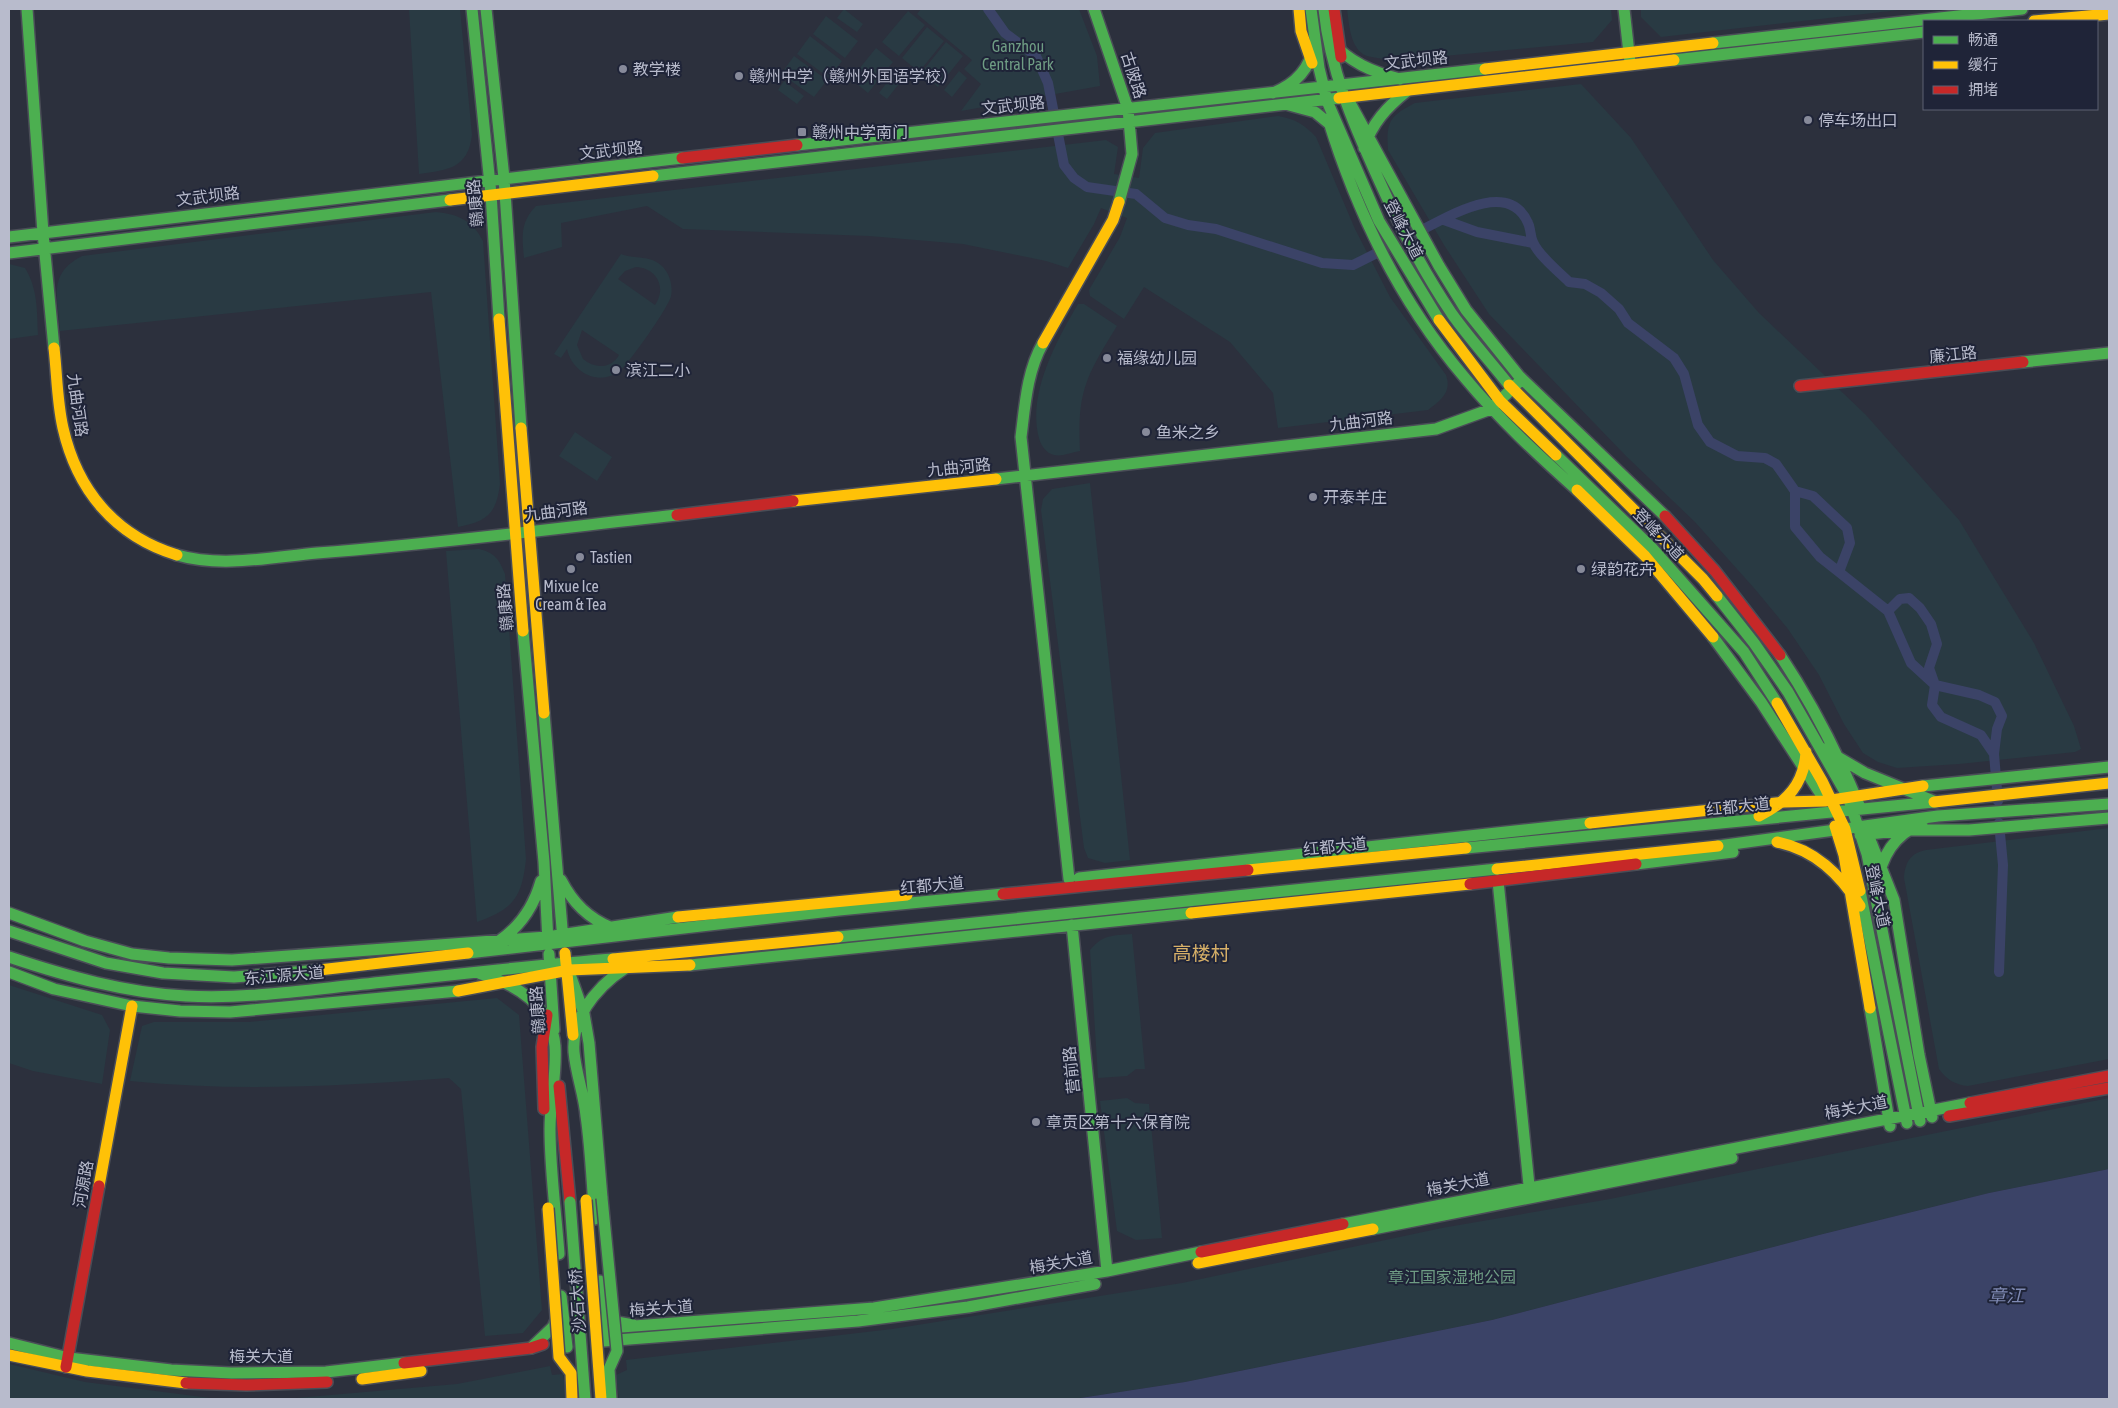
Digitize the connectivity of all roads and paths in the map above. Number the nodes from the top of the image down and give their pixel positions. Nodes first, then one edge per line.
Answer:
1 (27, 9) edge
2 (472, 9) edge
3 (486, 9) edge
4 (1094, 9) edge
5 (1298, 9) edge
6 (1311, 9) edge
7 (1324, 9) edge
8 (1334, 9) edge
9 (1624, 9) edge
10 (2022, 9) edge
11 (2109, 9) edge
12 (2109, 14) edge
13 (2045, 20) edge
14 (1923, 32) edge
15 (1314, 35) junction
16 (1327, 37) junction
17 (1628, 52) junction
18 (1341, 53) junction
19 (1311, 59) junction
20 (1631, 65) junction
21 (1400, 79) junction
22 (1341, 84) junction
23 (1321, 87) junction
24 (1407, 91) junction
25 (1273, 93) junction
26 (1345, 98) junction
27 (1325, 101) junction
28 (1289, 105) junction
29 (1128, 109) junction
30 (1329, 122) junction
31 (1131, 124) junction
32 (1368, 133) junction
33 (1344, 142) junction
34 (1364, 148) junction
35 (504, 178) junction
36 (490, 179) junction
37 (504, 192) junction
38 (491, 194) junction
39 (43, 233) junction
40 (9, 237) edge
41 (45, 250) junction
42 (9, 253) edge
43 (2109, 353) edge
44 (1522, 379) junction
45 (1800, 386) dead end
46 (1512, 390) junction
47 (1496, 405) junction
48 (1024, 476) junction
49 (528, 531) junction
50 (514, 533) junction
51 (1818, 744) junction
52 (1806, 752) junction
53 (1841, 761) junction
54 (2109, 767) edge
55 (1805, 768) junction
56 (2109, 783) edge
57 (1900, 788) junction
58 (1852, 796) junction
59 (1829, 800) junction
60 (1784, 802) junction
61 (1936, 802) junction
62 (2109, 804) edge
63 (1857, 809) junction
64 (1834, 812) junction
65 (1938, 816) junction
66 (2109, 818) edge
67 (1749, 821) junction
68 (1863, 830) junction
69 (1906, 830) junction
70 (1842, 833) junction
71 (1768, 840) junction
72 (1788, 844) junction
73 (544, 862) junction
74 (1881, 866) junction
75 (558, 871) junction
76 (1070, 879) junction
77 (1498, 881) junction
78 (1848, 887) junction
79 (1878, 906) junction
80 (9, 913) edge
81 (1866, 915) junction
82 (1072, 925) junction
83 (609, 927) junction
84 (9, 931) edge
85 (653, 932) junction
86 (563, 937) junction
87 (548, 939) junction
88 (501, 940) junction
89 (472, 952) junction
90 (660, 955) junction
91 (9, 956) edge
92 (567, 968) junction
93 (623, 968) junction
94 (550, 969) junction
95 (9, 972) edge
96 (472, 973) junction
97 (503, 981) junction
98 (132, 1006) junction
99 (584, 1014) junction
100 (547, 1019) junction
101 (555, 1044) junction
102 (573, 1045) junction
103 (2109, 1076) edge
104 (2109, 1088) edge
105 (1932, 1114) junction
106 (1919, 1116) junction
107 (1906, 1119) junction
108 (1889, 1122) junction
109 (1528, 1187) junction
110 (1530, 1199) junction
111 (586, 1200) joint
112 (570, 1202) joint
113 (1107, 1271) junction
114 (562, 1298) junction
115 (602, 1300) junction
116 (633, 1325) junction
117 (605, 1329) junction
118 (566, 1341) junction
119 (606, 1341) junction
120 (9, 1343) edge
121 (531, 1348) junction
122 (9, 1355) edge
123 (67, 1364) junction
124 (572, 1399) edge
125 (585, 1399) edge
126 (601, 1399) edge
127 (611, 1399) edge

1 - 39 main road, 九曲河路
2 - 36 main road, 赣康路
3 - 35 main road, 赣康路
4 - 29 main road, 古陂路
5 - 19 main road
6 - 15 main road, 登峰大道
7 - 16 main road, 登峰大道
8 - 18 main road
9 - 17 main road
10 - 17 main road, 文武坝路
11 - 12 main road
12 - 13 main road
14 - 20 main road, 文武坝路
15 - 19 main road
15 - 23 main road, 登峰大道
16 - 18 main road
16 - 22 main road, 登峰大道
17 - 20 main road
17 - 21 main road, 文武坝路
18 - 21 main road
18 - 22 main road
19 - 23 main road
19 - 25 main road
20 - 24 main road, 文武坝路
21 - 22 main road, 文武坝路
22 - 23 main road, 文武坝路
22 - 26 main road, 登峰大道
23 - 25 main road, 文武坝路
23 - 27 main road, 登峰大道
24 - 26 main road, 文武坝路
24 - 32 main road
25 - 29 main road, 文武坝路
26 - 27 main road, 文武坝路
26 - 32 main road
26 - 34 main road, 登峰大道
27 - 28 main road, 文武坝路
27 - 30 main road
27 - 33 main road, 登峰大道
28 - 30 main road
28 - 31 main road, 文武坝路
29 - 31 main road, 古陂路
29 - 35 main road, 文武坝路
30 - 33 main road
30 - 47 main road
31 - 37 main road, 文武坝路
31 - 48 main road, 古陂路
32 - 34 main road
32 - 44 main road
33 - 47 main road, 登峰大道
34 - 46 main road, 登峰大道
35 - 36 main road, 文武坝路
35 - 37 main road, 赣康路
36 - 38 main road, 赣康路
36 - 39 main road, 文武坝路
37 - 38 main road, 文武坝路
37 - 49 main road, 赣康路
38 - 41 main road, 文武坝路
38 - 50 main road, 赣康路
39 - 40 main road, 文武坝路
39 - 41 main road, 九曲河路
41 - 42 main road, 文武坝路
41 - 50 main road, 九曲河路
43 - 45 main road, 廉江路
44 - 46 main road, 九曲河路
44 - 53 main road
46 - 47 main road, 九曲河路
46 - 51 main road, 登峰大道
47 - 48 main road, 九曲河路
47 - 52 main road, 登峰大道
47 - 55 main road
48 - 49 main road, 九曲河路
48 - 76 main road, 古陂路
49 - 50 main road, 九曲河路
49 - 75 main road, 赣康路
50 - 73 main road, 赣康路
51 - 53 main road
51 - 58 main road, 登峰大道
52 - 55 main road
52 - 59 main road, 登峰大道
53 - 57 main road
53 - 58 main road
54 - 57 main road
55 - 59 main road
55 - 60 main road
56 - 61 main road, 红都大道
57 - 58 main road
57 - 61 main road
58 - 59 main road
58 - 63 main road, 登峰大道
59 - 60 main road
59 - 64 main road, 登峰大道
60 - 67 main road
60 - 76 main road
61 - 63 main road, 红都大道
62 - 65 main road
63 - 64 main road, 红都大道
63 - 68 main road, 登峰大道
64 - 67 main road, 红都大道
64 - 70 main road, 登峰大道
65 - 68 main road
65 - 69 main road
66 - 69 main road
67 - 85 main road, 红都大道
68 - 69 main road
68 - 70 main road
68 - 74 main road
68 - 79 main road, 登峰大道
69 - 74 main road
70 - 71 main road
70 - 72 main road
70 - 78 main road
70 - 81 main road, 登峰大道
71 - 72 main road
71 - 90 main road
72 - 77 main road
72 - 78 main road
73 - 87 main road, 赣康路
73 - 88 main road
74 - 79 main road
74 - 105 main road
75 - 83 main road
75 - 86 main road, 赣康路
76 - 83 main road
77 - 82 main road
77 - 109 main road
78 - 81 main road
78 - 108 main road
79 - 106 main road, 登峰大道
80 - 88 main road
81 - 107 main road, 登峰大道
82 - 93 main road
82 - 113 main road, 营前路
83 - 85 main road
83 - 86 main road
84 - 89 main road, 东江源大道
85 - 86 main road, 红都大道
86 - 87 main road, 东江源大道
86 - 92 main road, 赣康路
87 - 88 main road
87 - 89 main road, 东江源大道
87 - 94 main road, 赣康路
88 - 89 main road
90 - 92 main road
90 - 93 main road
91 - 96 main road, 东江源大道
92 - 93 main road
92 - 94 main road
92 - 99 main road
92 - 102 main road, 赣康路
93 - 99 main road
94 - 96 main road, 东江源大道
94 - 97 main road
94 - 100 main road
94 - 101 main road, 赣康路
95 - 98 main road
96 - 97 main road
97 - 98 main road
97 - 100 main road
98 - 123 main road, 河源路
99 - 102 main road
99 - 127 main road, bridge
100 - 101 main road
100 - 124 main road, bridge
101 - 112 main road, 赣康路
101 - 114 main road
102 - 111 main road, 赣康路
102 - 115 main road
103 - 105 main road, 梅关大道
104 - 105 main road, 梅关大道
105 - 106 main road, 梅关大道
106 - 107 main road, 梅关大道
107 - 108 main road, 梅关大道
108 - 109 main road, 梅关大道
108 - 110 main road, 梅关大道
109 - 110 main road
109 - 113 main road, 梅关大道
110 - 119 main road, 梅关大道
111 - 126 main road, 沙石大桥, bridge
112 - 125 main road, 沙石大桥, bridge
113 - 116 main road, 梅关大道
114 - 118 main road
114 - 121 main road
115 - 116 main road
115 - 117 main road
116 - 117 main road, 梅关大道
117 - 118 main road, 梅关大道
117 - 119 main road
118 - 119 main road, 梅关大道
118 - 121 main road, 梅关大道
118 - 123 main road, 梅关大道
120 - 123 main road, 梅关大道
121 - 123 main road, 梅关大道
122 - 123 main road, 梅关大道

